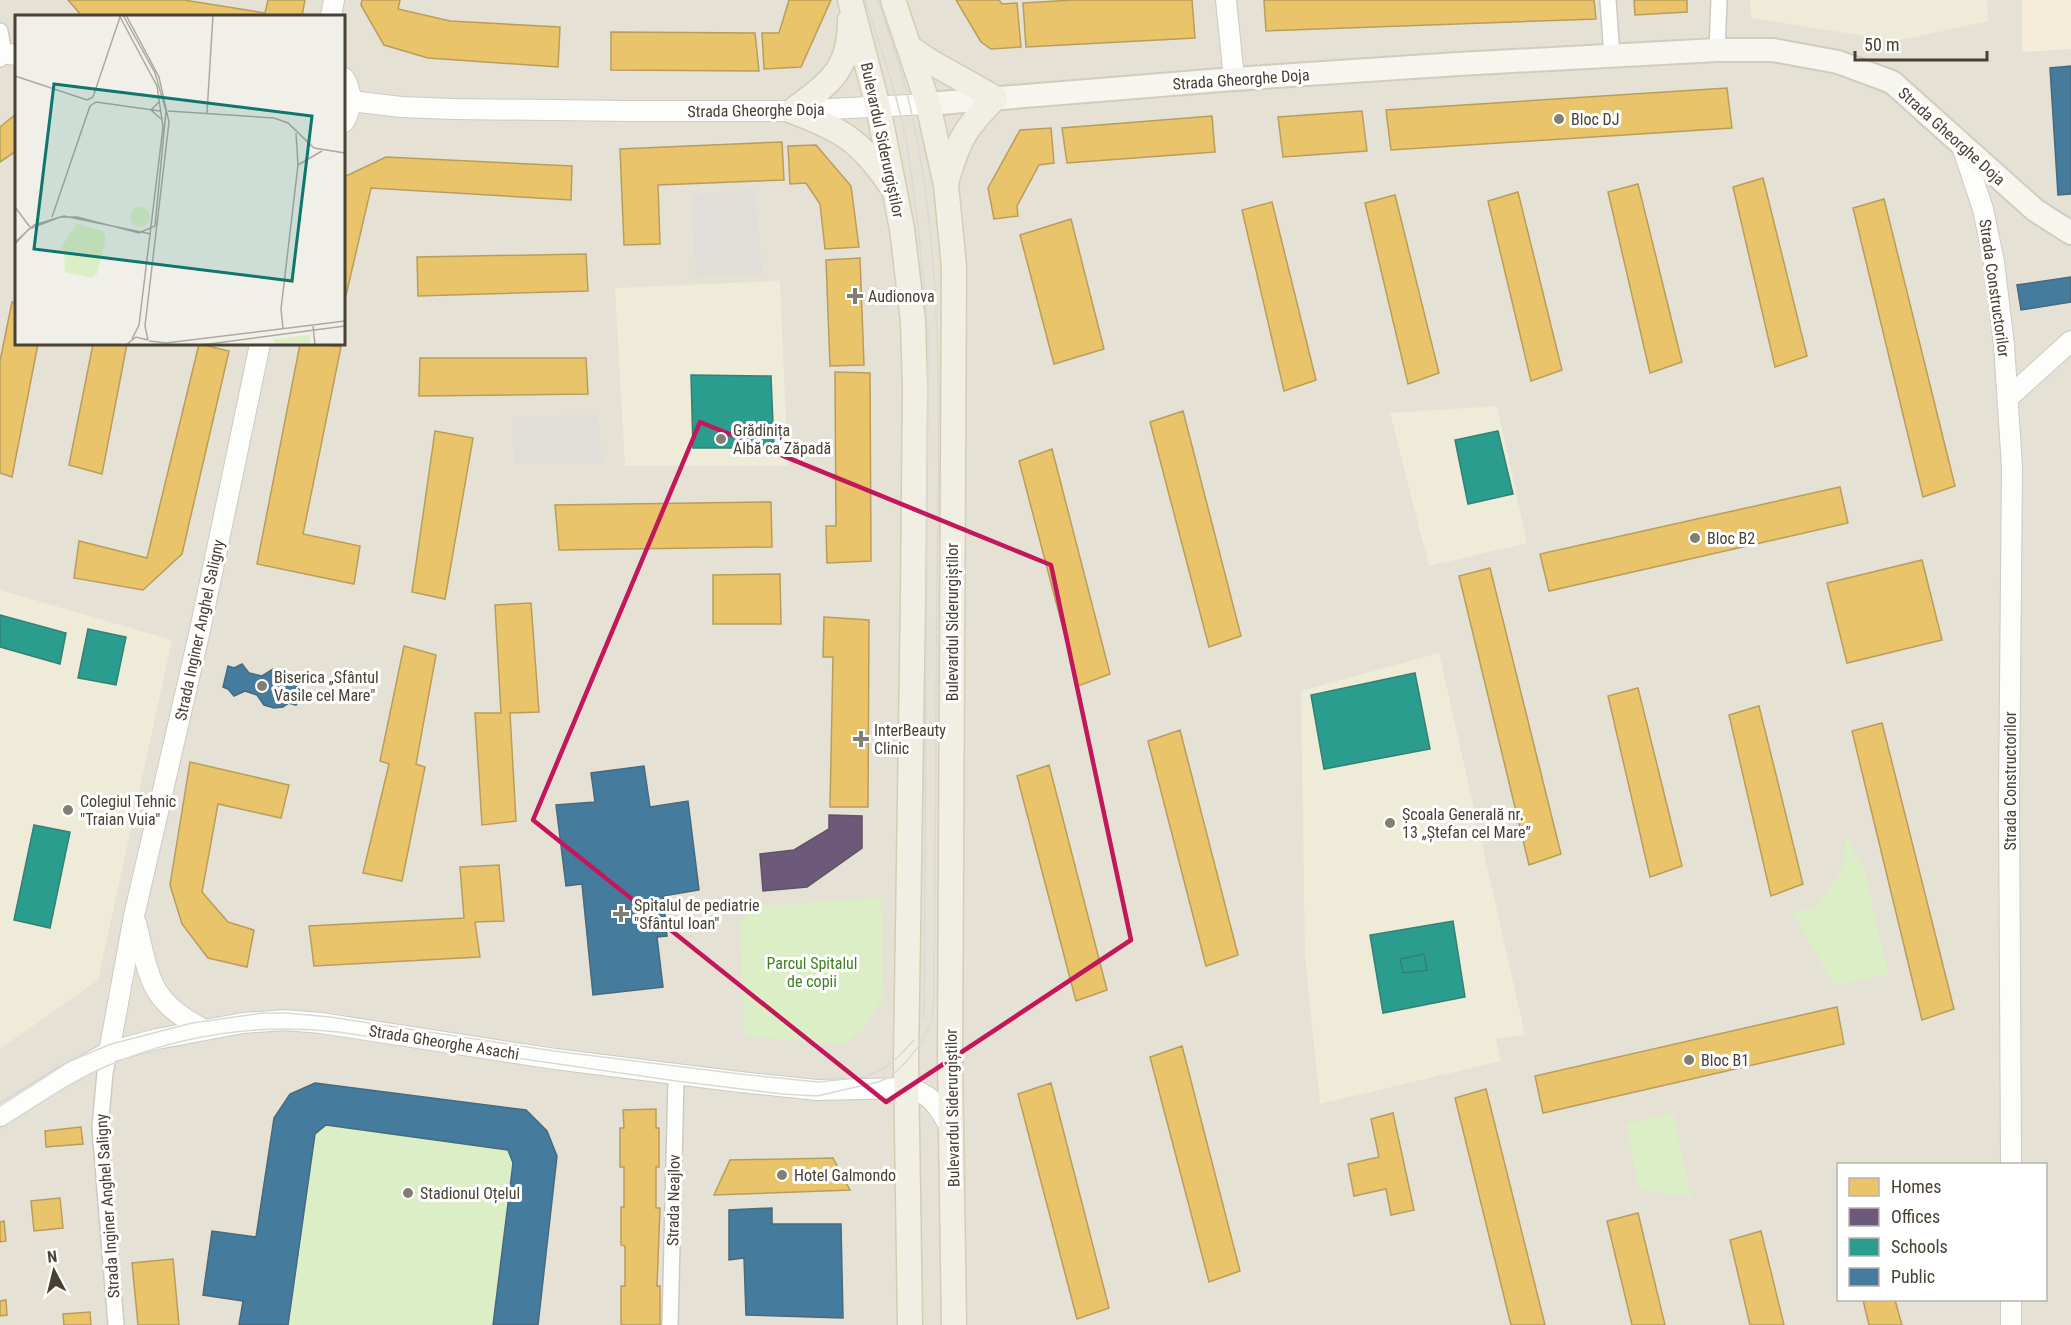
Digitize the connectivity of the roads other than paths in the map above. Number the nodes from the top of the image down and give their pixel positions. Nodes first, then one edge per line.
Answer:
1 (334, 0) edge
2 (849, 0) edge
3 (893, 0) edge
4 (1226, 0) edge
5 (1608, 0) edge
6 (1719, 0) edge
7 (331, 15) edge
8 (0, 31) edge
9 (910, 48) junction
10 (1717, 50) junction
11 (5, 55) edge
12 (1612, 56) junction
13 (1234, 79) junction
14 (345, 80) edge
15 (995, 98) junction
16 (351, 100) junction
17 (928, 104) junction
18 (878, 107) junction
19 (792, 111) junction
20 (345, 120) edge
21 (1962, 146) junction
22 (946, 185) junction
23 (895, 192) junction
24 (2071, 233) edge
25 (2071, 341) edge
26 (260, 345) edge
27 (2008, 398) junction
28 (134, 916) junction
29 (203, 1029) junction
30 (109, 1052) junction
31 (678, 1075) junction
32 (906, 1088) junction
33 (0, 1116) edge
34 (951, 1129) junction
35 (2011, 1163) edge
36 (2011, 1301) edge
37 (116, 1325) edge
38 (670, 1325) edge
39 (910, 1325) edge
40 (954, 1325) edge
41 (2011, 1325) edge

1 - 7 street
2 - 18 main road, Bulevardul Siderurgiștilor
2 - 19 main road
3 - 9 main road, Bulevardul Siderurgiștilor
4 - 13 street
5 - 12 street
6 - 10 street
8 - 11 street
9 - 15 main road
9 - 17 main road, Bulevardul Siderurgiștilor
10 - 12 main road, Strada Gheorghe Doja
10 - 21 main road, Strada Gheorghe Doja
12 - 13 main road, Strada Gheorghe Doja
13 - 15 main road, Strada Gheorghe Doja
14 - 16 street
15 - 17 main road, Strada Gheorghe Doja
15 - 22 main road
16 - 19 street, Strada Gheorghe Doja
16 - 20 street
17 - 18 street, Strada Gheorghe Doja
17 - 22 main road, Bulevardul Siderurgiștilor
18 - 19 street, Strada Gheorghe Doja
18 - 23 main road, Bulevardul Siderurgiștilor
19 - 23 main road
21 - 24 main road, Strada Gheorghe Doja
21 - 27 street, Strada Constructorilor
22 - 34 main road, Bulevardul Siderurgiștilor
23 - 32 main road, Bulevardul Siderurgiștilor
25 - 27 street
26 - 28 street, Strada Inginer Anghel Saligny
27 - 35 street, Strada Constructorilor
28 - 29 street
28 - 30 street, Strada Inginer Anghel Saligny
29 - 30 street, Strada Gheorghe Asachi
29 - 31 street, Strada Gheorghe Asachi
30 - 33 street, Strada Gheorghe Asachi
30 - 37 street, Strada Inginer Anghel Saligny
31 - 32 street, Strada Gheorghe Asachi
31 - 38 street, Strada Neajlov
32 - 34 street
32 - 39 main road, Bulevardul Siderurgiștilor
34 - 40 main road, Bulevardul Siderurgiștilor
36 - 41 street

